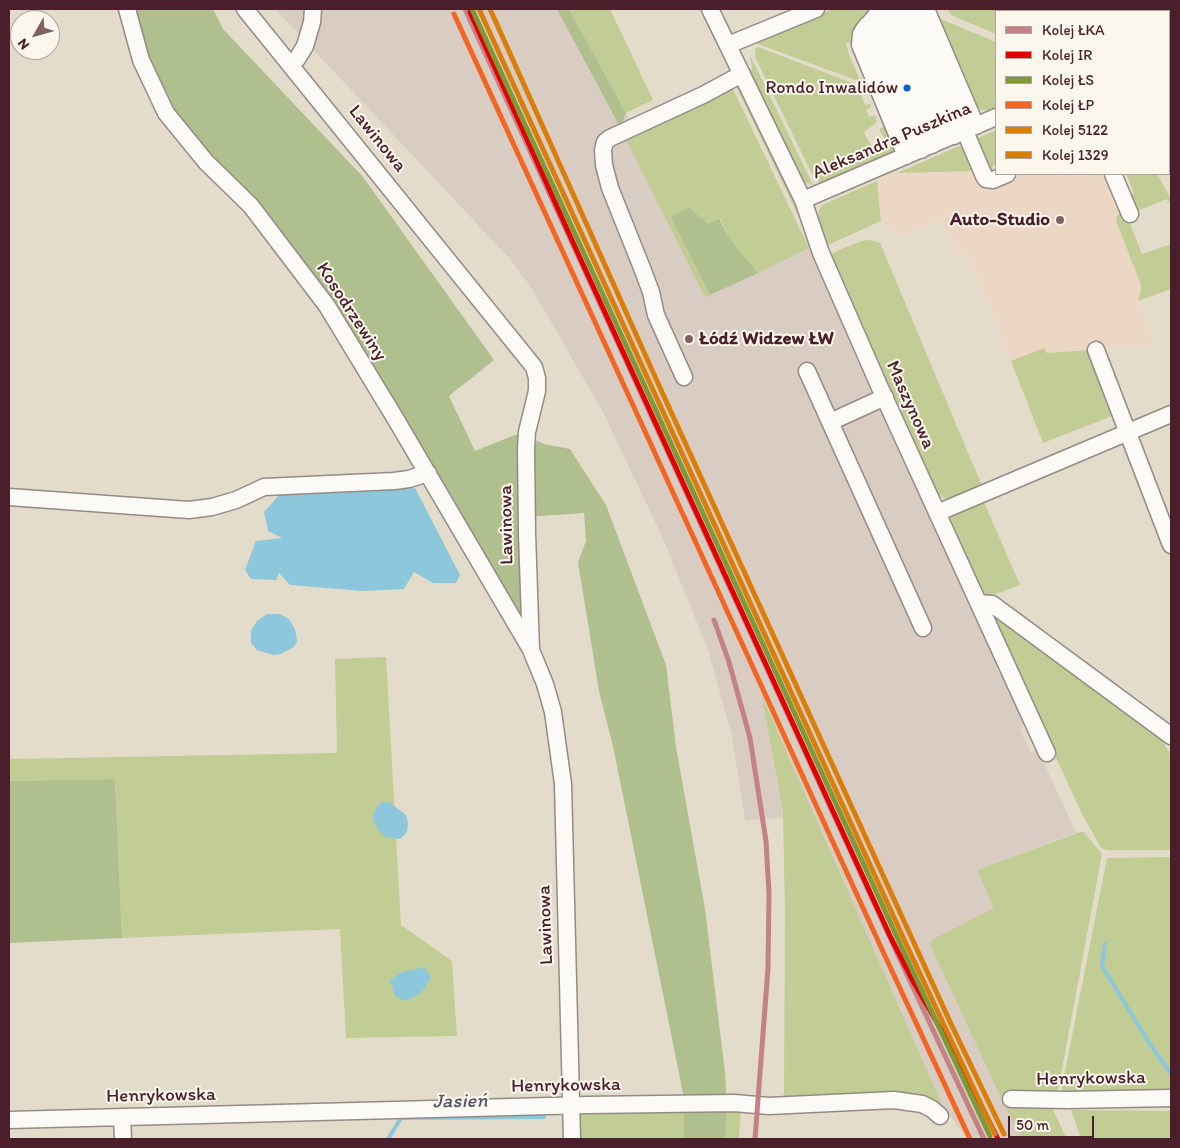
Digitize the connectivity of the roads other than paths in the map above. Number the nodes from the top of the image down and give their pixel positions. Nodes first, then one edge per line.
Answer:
1 (127, 9) edge
2 (245, 9) edge
3 (313, 9) edge
4 (710, 9) edge
5 (816, 9) edge
6 (900, 9) edge
7 (913, 9) edge
8 (926, 9) edge
9 (878, 14) edge
10 (728, 45) junction
11 (290, 64) junction
12 (742, 74) junction
13 (995, 118) edge
14 (942, 141) junction
15 (1005, 175) edge
16 (1112, 175) edge
17 (803, 200) junction
18 (1130, 214) dead end
19 (1096, 350) dead end
20 (807, 371) dead end
21 (684, 378) dead end
22 (884, 397) junction
23 (1171, 414) edge
24 (830, 422) junction
25 (1127, 431) junction
26 (428, 473) junction
27 (9, 497) edge
28 (937, 513) junction
29 (1171, 545) edge
30 (979, 603) junction
31 (923, 628) dead end
32 (532, 650) junction
33 (1171, 736) edge
34 (1047, 753) dead end
35 (1171, 1098) edge
36 (1011, 1099) dead end
37 (571, 1105) junction
38 (940, 1116) dead end
39 (9, 1120) edge
40 (122, 1125) edge
41 (572, 1139) edge

1 - 26 street, Kosodrzewiny
2 - 11 street, Lawinowa
3 - 11 street
4 - 10 street, Maszynowa
5 - 10 street
6 - 14 street
7 - 14 street
8 - 14 street
9 - 14 street
9 - 14 street
10 - 12 street, Maszynowa
11 - 32 street, Lawinowa
12 - 17 street, Maszynowa
12 - 21 street
13 - 14 street, Aleksandra Puszkina
14 - 15 street
14 - 17 street, Aleksandra Puszkina
16 - 18 street
17 - 22 street, Maszynowa
19 - 25 street
20 - 24 street
22 - 24 street
22 - 28 street, Maszynowa
23 - 25 street
24 - 31 street
25 - 28 street
25 - 29 street
26 - 27 street
26 - 32 street, Kosodrzewiny
28 - 30 street, Maszynowa
30 - 33 street
30 - 34 street, Maszynowa
32 - 37 street, Lawinowa
35 - 36 street, Henrykowska
37 - 38 street, Henrykowska
37 - 40 street, Henrykowska
37 - 41 street, Lawinowa
39 - 40 street, Henrykowska

